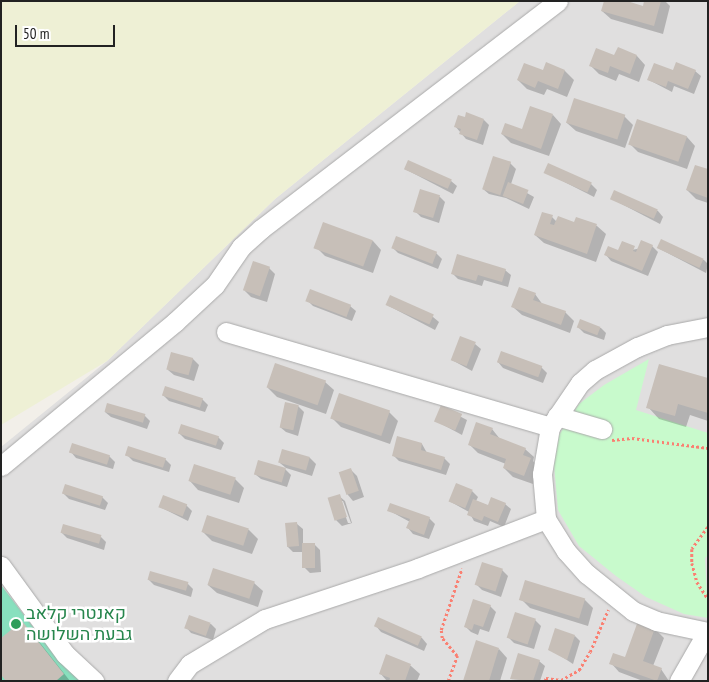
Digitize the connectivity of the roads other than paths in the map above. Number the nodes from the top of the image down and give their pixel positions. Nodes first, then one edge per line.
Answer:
1 (558, 1) edge
2 (708, 327) edge
3 (226, 332) dead end
4 (554, 422) junction
5 (603, 434) road end
6 (1, 466) edge
7 (546, 519) junction
8 (1, 566) edge
9 (707, 632) edge
10 (94, 681) edge
11 (177, 681) edge
12 (679, 681) edge

1 - 6 street
2 - 4 street
3 - 4 street
4 - 5 street
4 - 7 street
7 - 9 street
7 - 11 street
8 - 10 street
9 - 12 street

